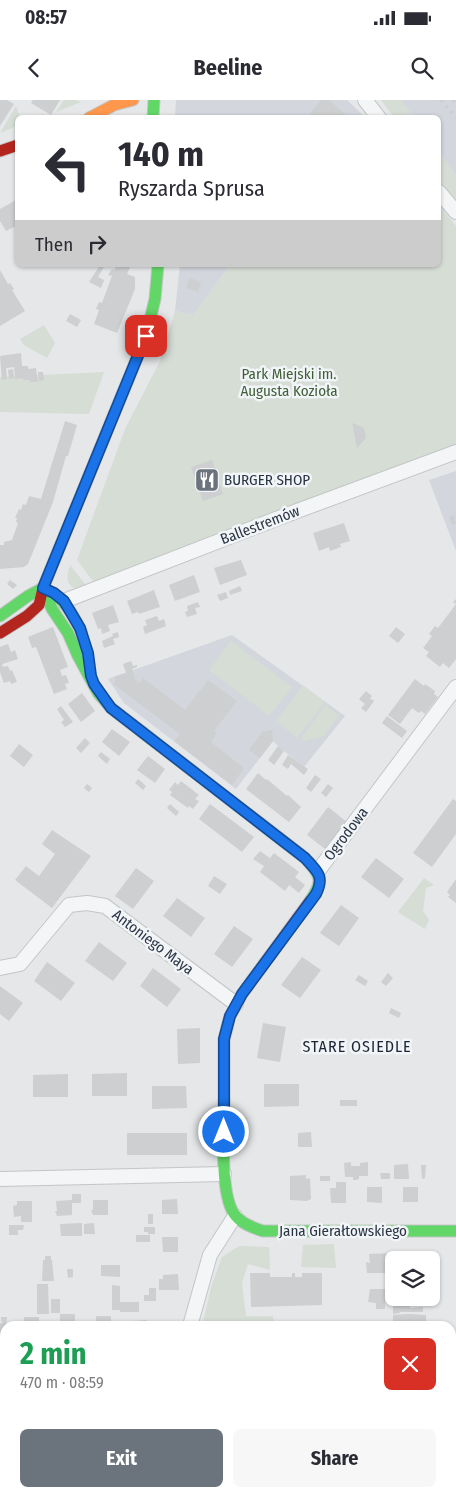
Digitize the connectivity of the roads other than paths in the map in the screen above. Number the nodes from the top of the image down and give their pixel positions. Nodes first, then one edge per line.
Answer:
1 (133, 100) edge
2 (154, 100) edge
3 (366, 100) edge
4 (95, 115) edge
5 (152, 115) edge
6 (378, 115) edge
7 (15, 146) edge
8 (0, 151) edge
9 (441, 194) edge
10 (456, 212) edge
11 (158, 267) edge
12 (456, 452) edge
13 (43, 588) junction
14 (64, 601) junction
15 (0, 616) edge
16 (0, 632) edge
17 (91, 676) junction
18 (456, 687) edge
19 (318, 871) junction
20 (0, 968) edge
21 (236, 1004) junction
22 (224, 1174) junction
23 (0, 1179) edge
24 (235, 1216) junction
25 (456, 1231) edge
26 (191, 1321) edge

1 - 4 street
2 - 5 street
3 - 6 street
7 - 8 street
9 - 10 street
11 - 13 street
12 - 14 street, Ballestremów
13 - 14 street
13 - 15 street
13 - 16 street
13 - 17 street
14 - 17 street
17 - 19 street
18 - 19 street, Ogrodowa
19 - 21 street, Ogrodowa
20 - 21 street, Antoniego Maya
21 - 22 street, Ogrodowa
22 - 23 street
22 - 24 street, Ogrodowa
24 - 25 street, Jana Gierałtowskiego
24 - 26 street

